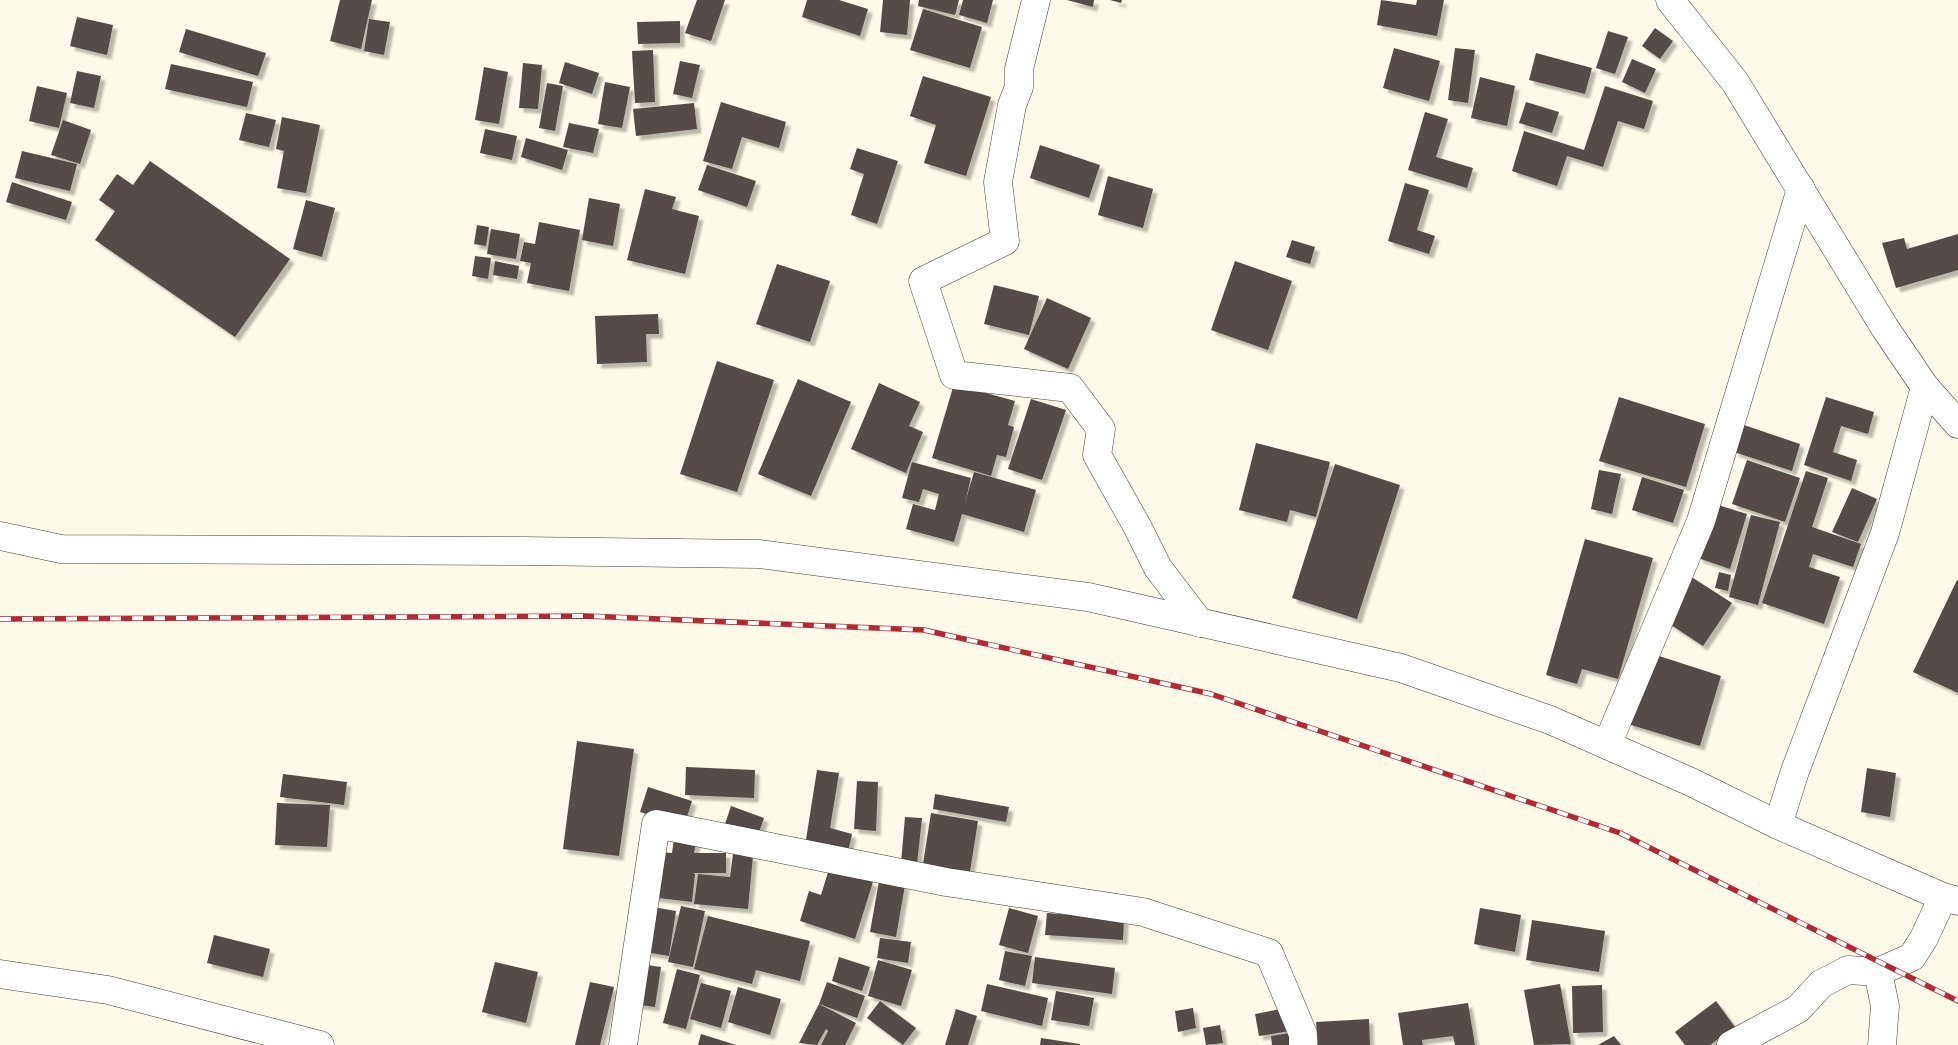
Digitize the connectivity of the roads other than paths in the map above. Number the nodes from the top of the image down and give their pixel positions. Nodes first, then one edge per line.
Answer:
1 (1036, 0) edge
2 (1670, 0) edge
3 (1801, 189) junction
4 (1925, 386) junction
5 (1958, 424) edge
6 (0, 536) edge
7 (1200, 623) junction
8 (1607, 744) junction
9 (1778, 825) junction
10 (1950, 899) edge
11 (1878, 972) junction
12 (0, 974) edge
13 (320, 1045) edge
14 (623, 1045) edge
15 (1303, 1045) edge
16 (1731, 1045) edge
17 (1882, 1045) edge

1 - 7 street
2 - 3 street
3 - 4 street
3 - 8 street
4 - 5 street
4 - 9 street
6 - 7 street
7 - 8 street
8 - 9 street
9 - 10 street
10 - 11 street
11 - 16 street
11 - 17 street
12 - 13 street
14 - 15 street

